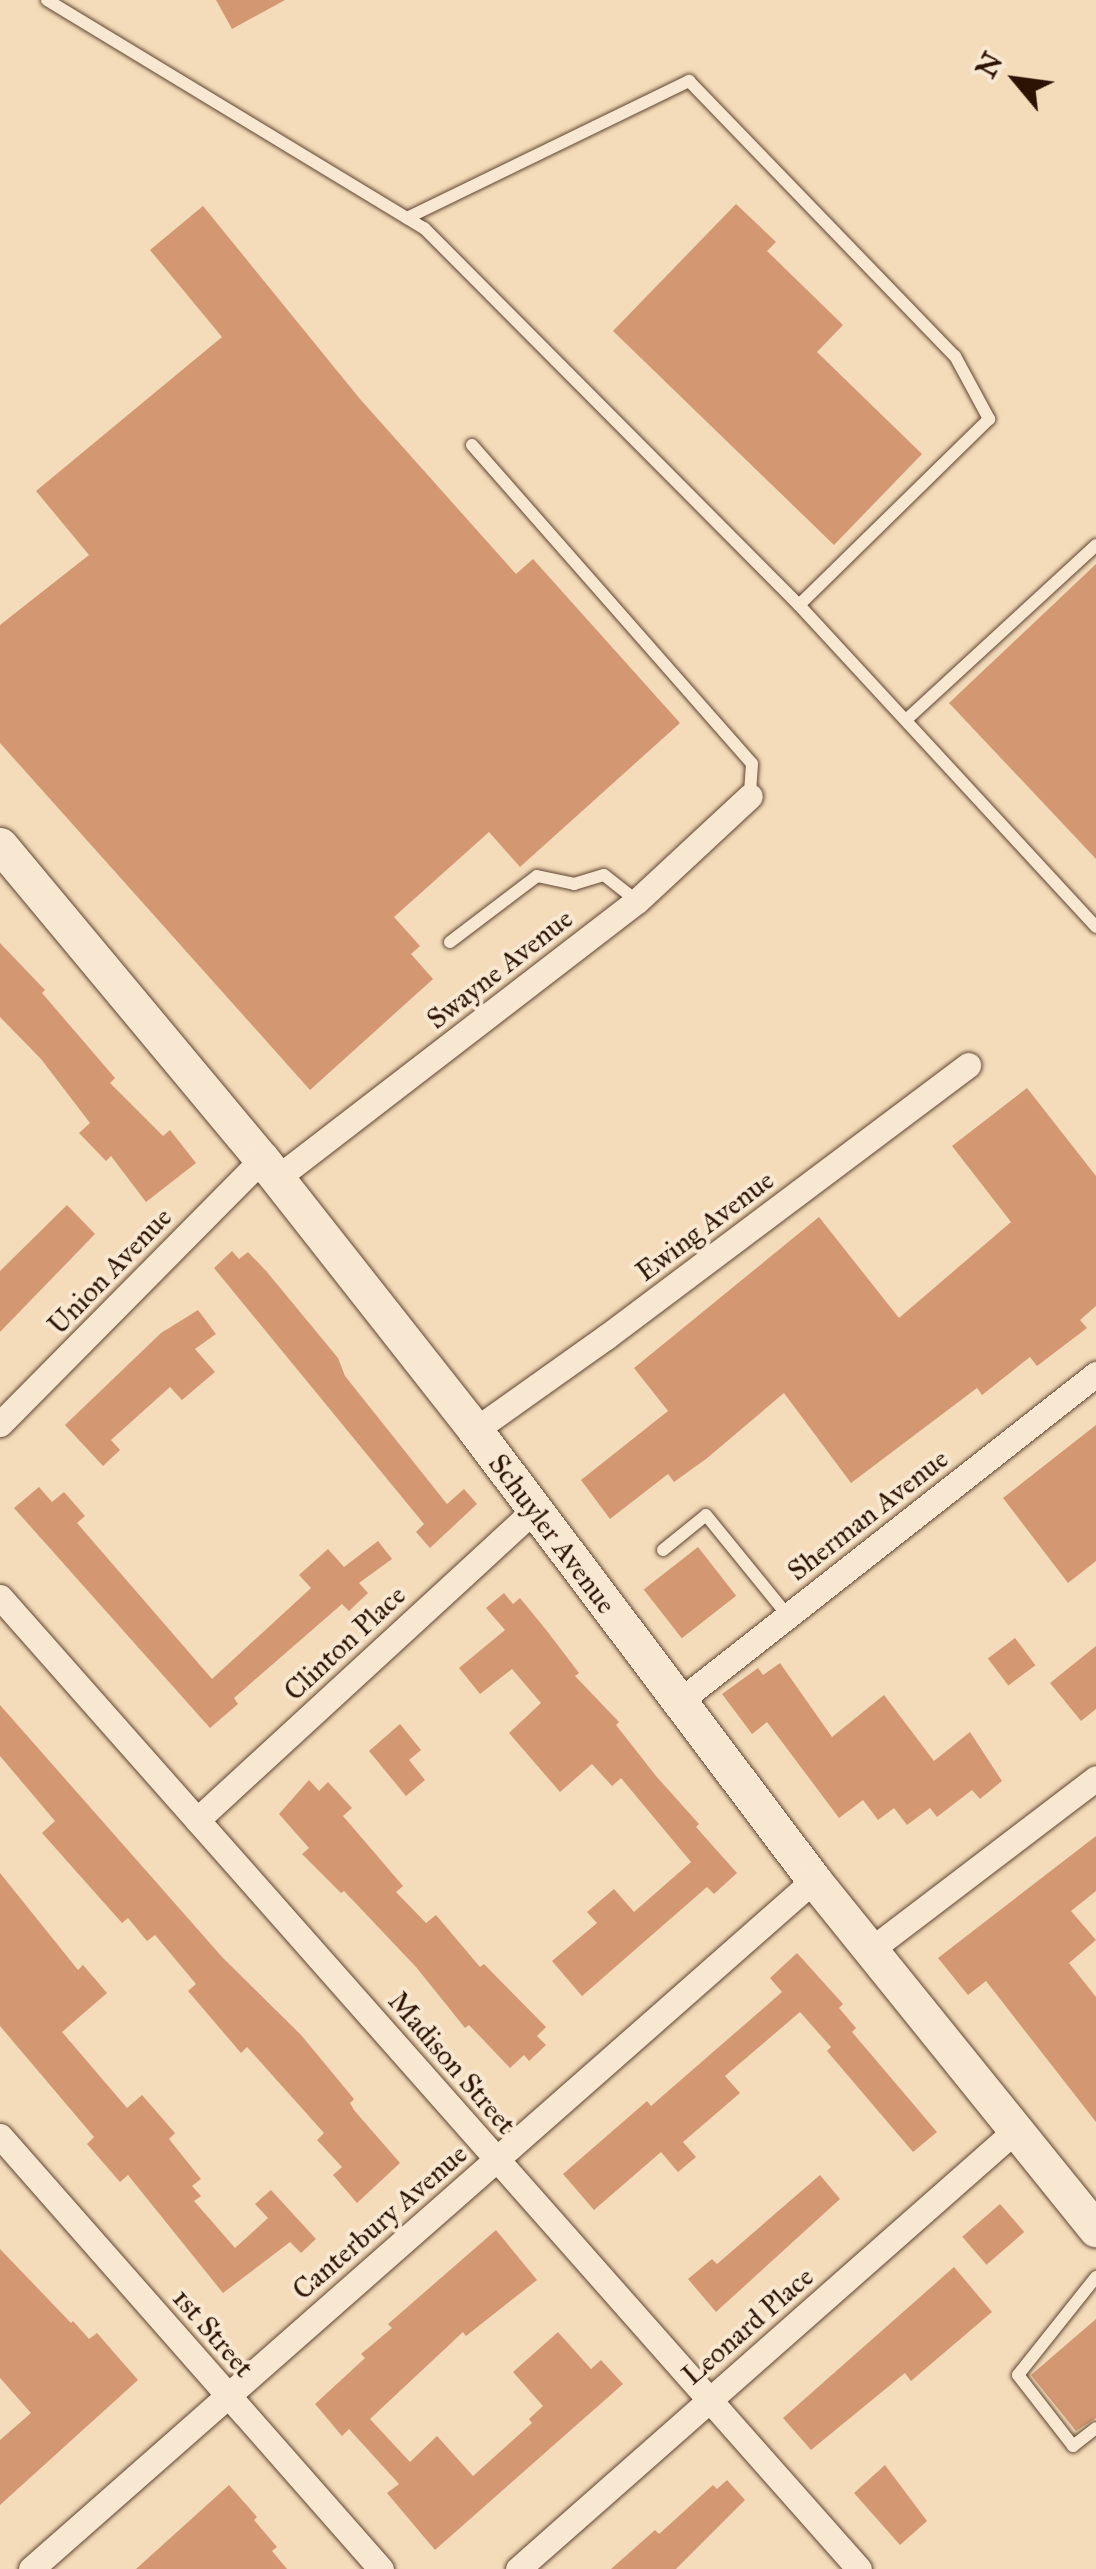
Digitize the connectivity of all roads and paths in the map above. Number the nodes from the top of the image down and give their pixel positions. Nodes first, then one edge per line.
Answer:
1 (46, 0) edge
2 (407, 218) junction
3 (472, 446) dead end
4 (1096, 545) edge
5 (799, 605) junction
6 (906, 719) junction
7 (750, 796) joint
8 (0, 844) edge
9 (637, 901) junction
10 (1096, 926) edge
11 (450, 942) dead end
12 (968, 1065) dead end
13 (270, 1169) junction
14 (1096, 1374) edge
15 (0, 1424) edge
16 (475, 1430) junction
17 (533, 1511) junction
18 (663, 1550) dead end
19 (0, 1597) edge
20 (788, 1616) junction
21 (677, 1703) junction
22 (1096, 1778) edge
23 (197, 1820) junction
24 (814, 1880) junction
25 (870, 1951) junction
26 (1018, 2128) junction
27 (0, 2136) edge
28 (497, 2160) junction
29 (1096, 2229) edge
30 (1096, 2277) edge
31 (228, 2396) junction
32 (710, 2400) junction
33 (1096, 2428) edge
34 (31, 2569) edge
35 (382, 2569) edge
36 (518, 2569) edge
37 (859, 2569) edge

1 - 2 lane
2 - 5 lane
2 - 5 lane
3 - 7 lane
4 - 6 lane
5 - 6 lane
6 - 10 lane
7 - 9 street, Swayne Avenue
8 - 13 street, Schuyler Avenue
9 - 11 lane
9 - 13 street, Swayne Avenue
12 - 16 street, Ewing Avenue
13 - 15 street, Union Avenue
13 - 16 street, Schuyler Avenue
14 - 20 street, Sherman Avenue
16 - 17 street, Schuyler Avenue
17 - 21 street, Schuyler Avenue
17 - 23 street, Clinton Place
18 - 20 lane
19 - 23 street, Madison Street
20 - 21 street, Sherman Avenue
21 - 24 street, Schuyler Avenue
22 - 25 street
23 - 28 street, Madison Street
24 - 25 street, Schuyler Avenue
24 - 28 street, Canterbury Avenue
25 - 26 street, Schuyler Avenue
26 - 29 street, Schuyler Avenue
26 - 32 street, Leonard Place
27 - 31 street, 1st Street
28 - 31 street, Canterbury Avenue
28 - 32 street, Madison Street
30 - 33 lane
31 - 34 street, Canterbury Avenue
31 - 35 street, 1st Street
32 - 36 street, Leonard Place
32 - 37 street, Madison Street

